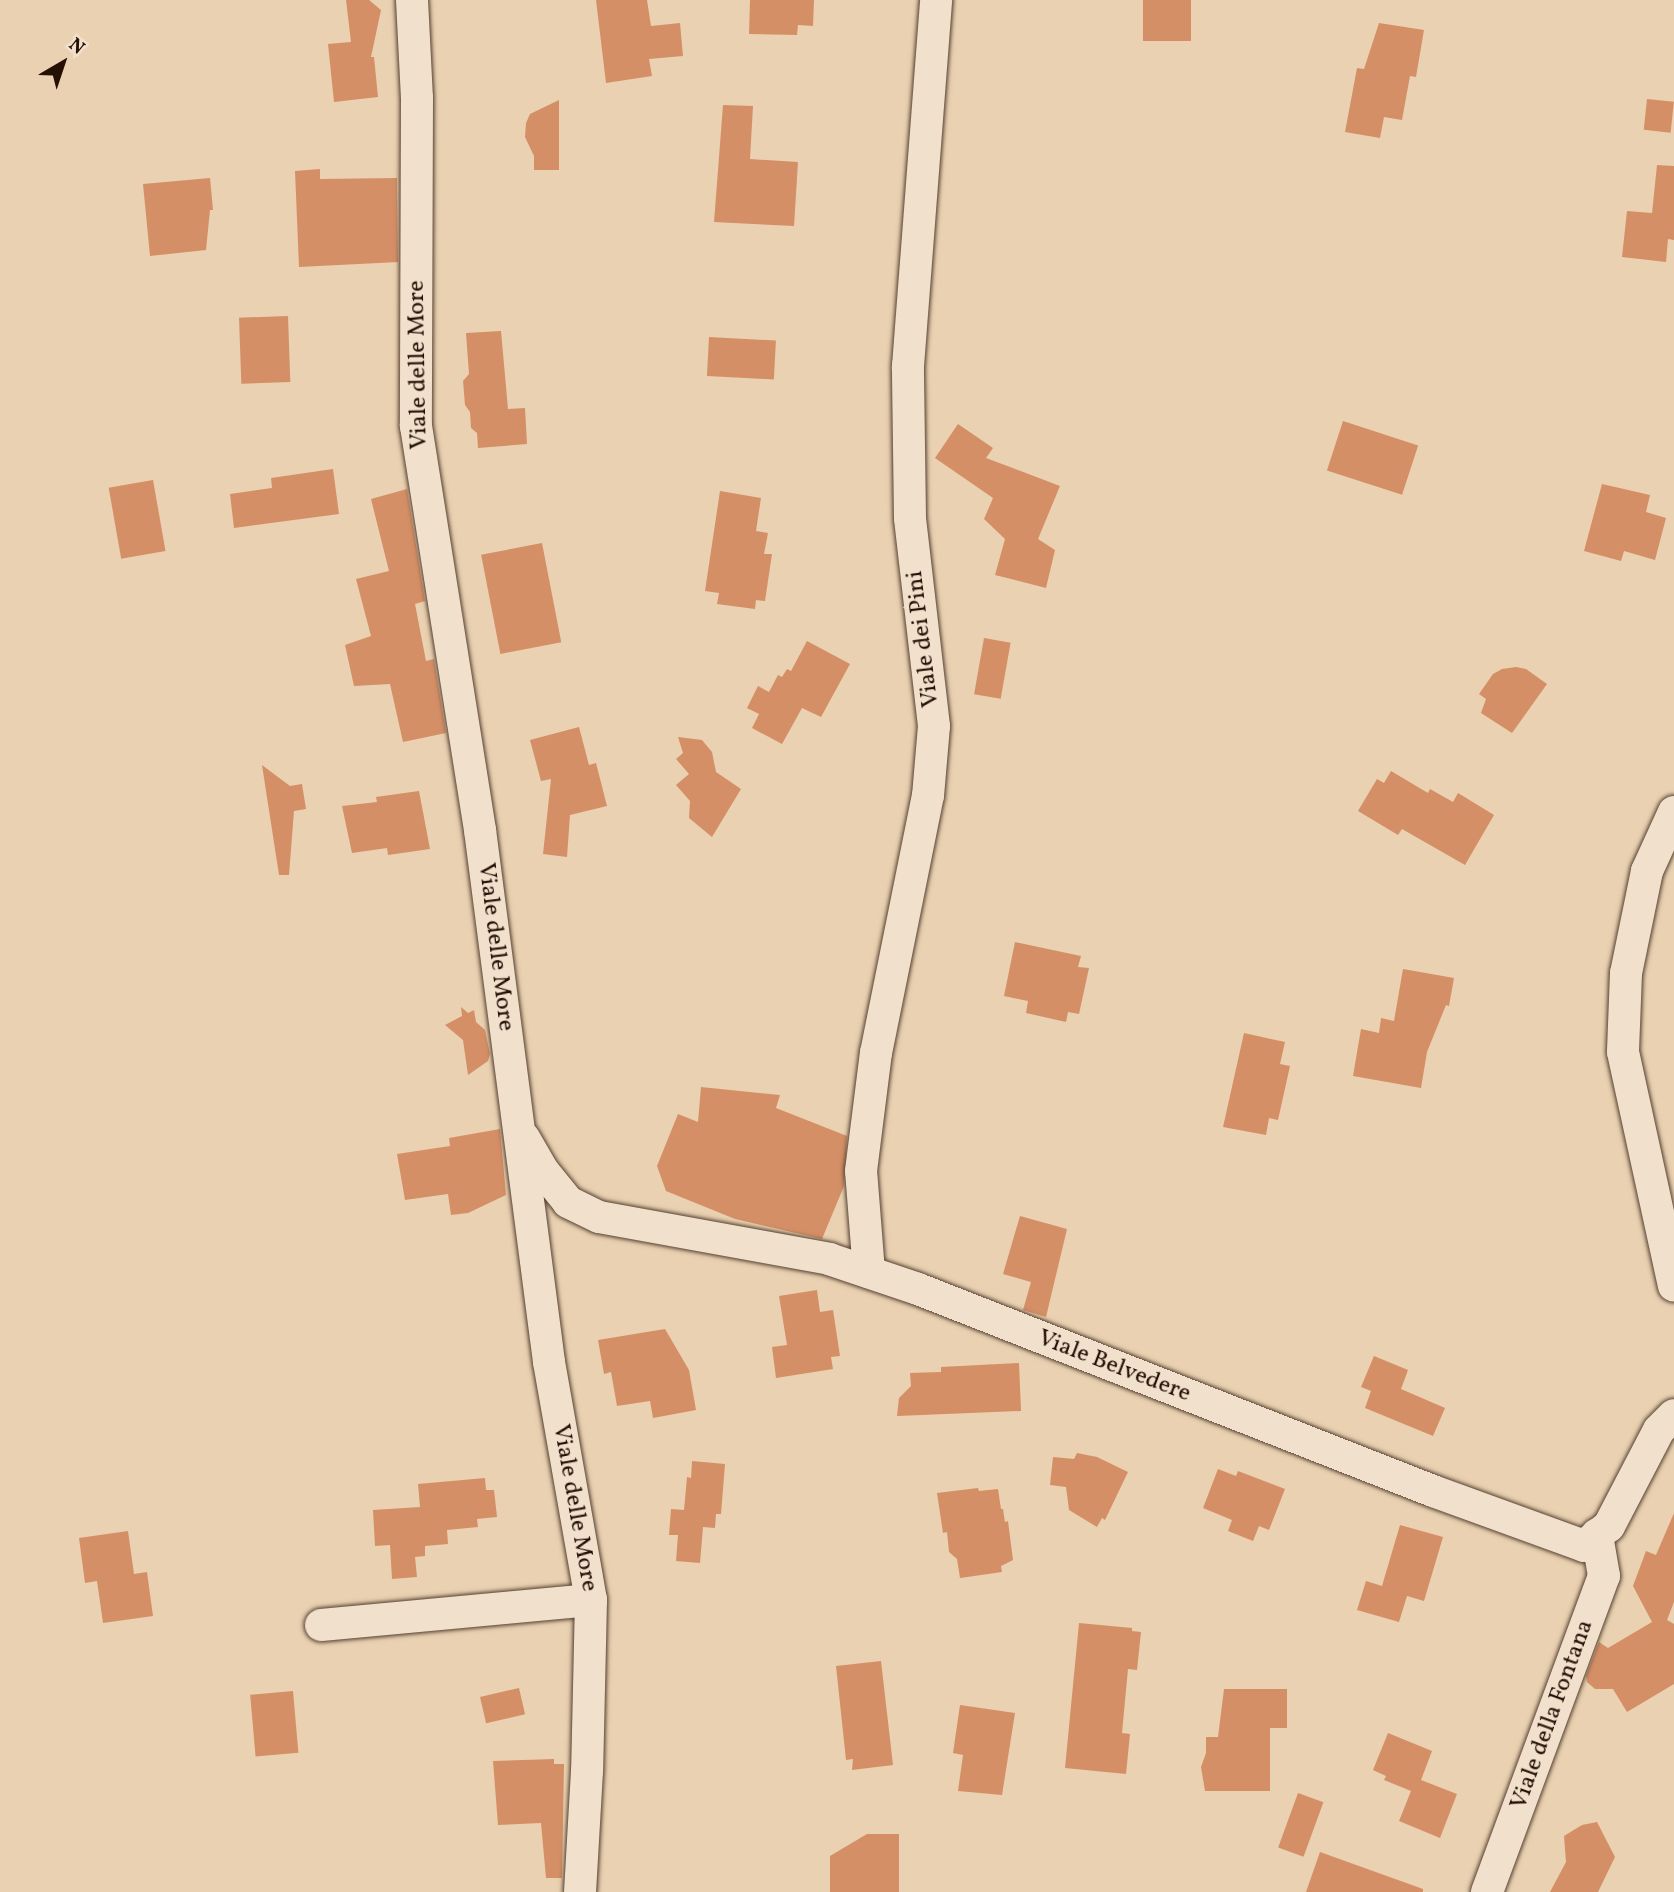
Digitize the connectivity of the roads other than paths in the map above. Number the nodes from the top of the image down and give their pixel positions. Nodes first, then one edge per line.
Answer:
1 (412, 0) edge
2 (936, 0) edge
3 (1674, 812) edge
4 (519, 1127) junction
5 (869, 1272) junction
6 (1674, 1285) edge
7 (1674, 1414) edge
8 (1597, 1535) junction
9 (591, 1600) junction
10 (321, 1625) dead end
11 (580, 1892) edge
12 (1487, 1892) edge

1 - 4 street, Viale delle More
2 - 5 street, Viale dei Pini
3 - 6 street
4 - 5 street, Viale Belvedere
4 - 9 street, Viale delle More
5 - 8 street, Viale Belvedere
7 - 8 street
8 - 12 street, Viale della Fontana
9 - 10 street
9 - 11 street, Viale delle More

